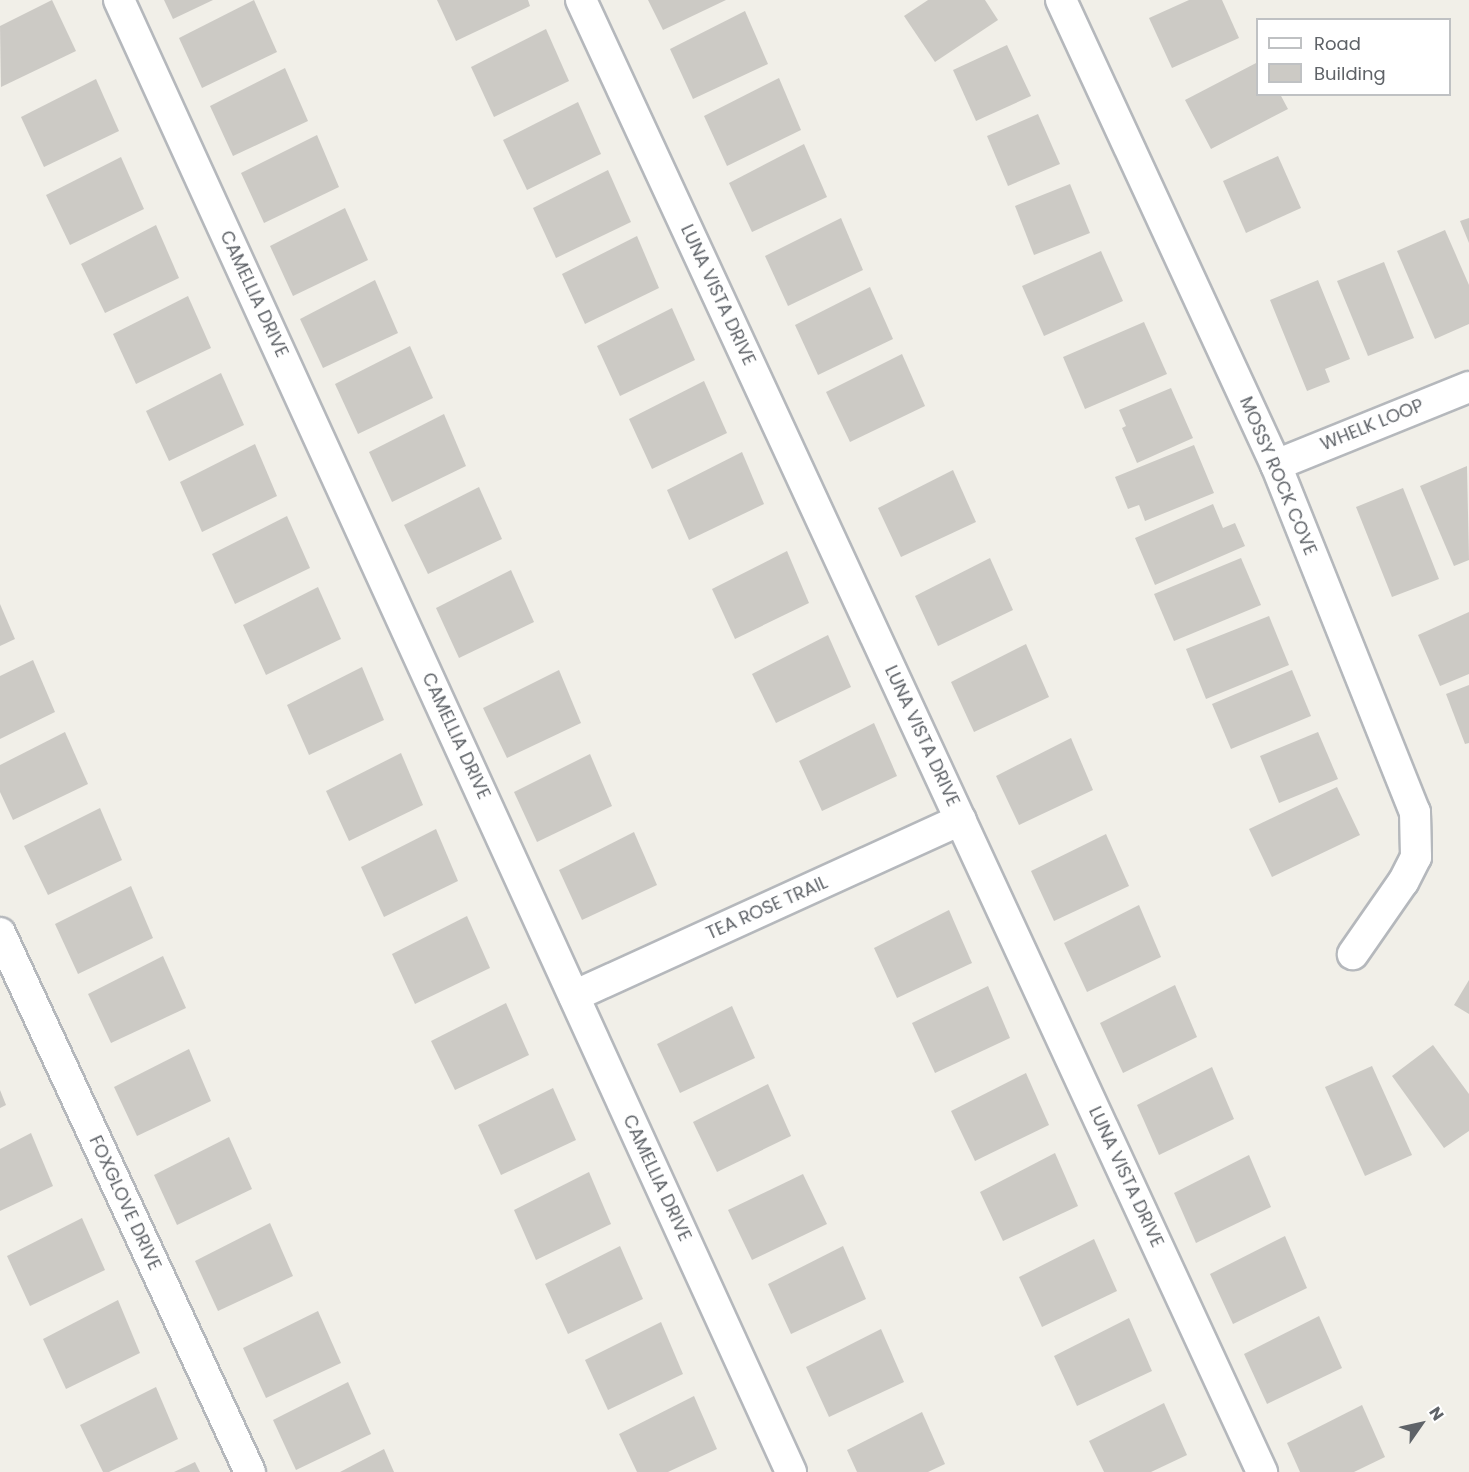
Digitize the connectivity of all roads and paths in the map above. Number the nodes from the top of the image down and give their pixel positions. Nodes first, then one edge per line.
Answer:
1 (119, 0) edge
2 (581, 0) edge
3 (1061, 0) edge
4 (1469, 387) edge
5 (1276, 465) junction
6 (961, 820) junction
7 (0, 933) edge
8 (1353, 954) dead end
9 (574, 996) junction
10 (250, 1472) edge
11 (791, 1472) edge
12 (1263, 1472) edge

1 - 9 street, CAMELLIA DRIVE
2 - 6 street, LUNA VISTA DRIVE
3 - 5 street, MOSSY ROCK COVE
4 - 5 street, WHELK LOOP
5 - 8 street, MOSSY ROCK COVE
6 - 9 street, TEA ROSE TRAIL
6 - 12 street, LUNA VISTA DRIVE
7 - 10 street, FOXGLOVE DRIVE
9 - 11 street, CAMELLIA DRIVE

